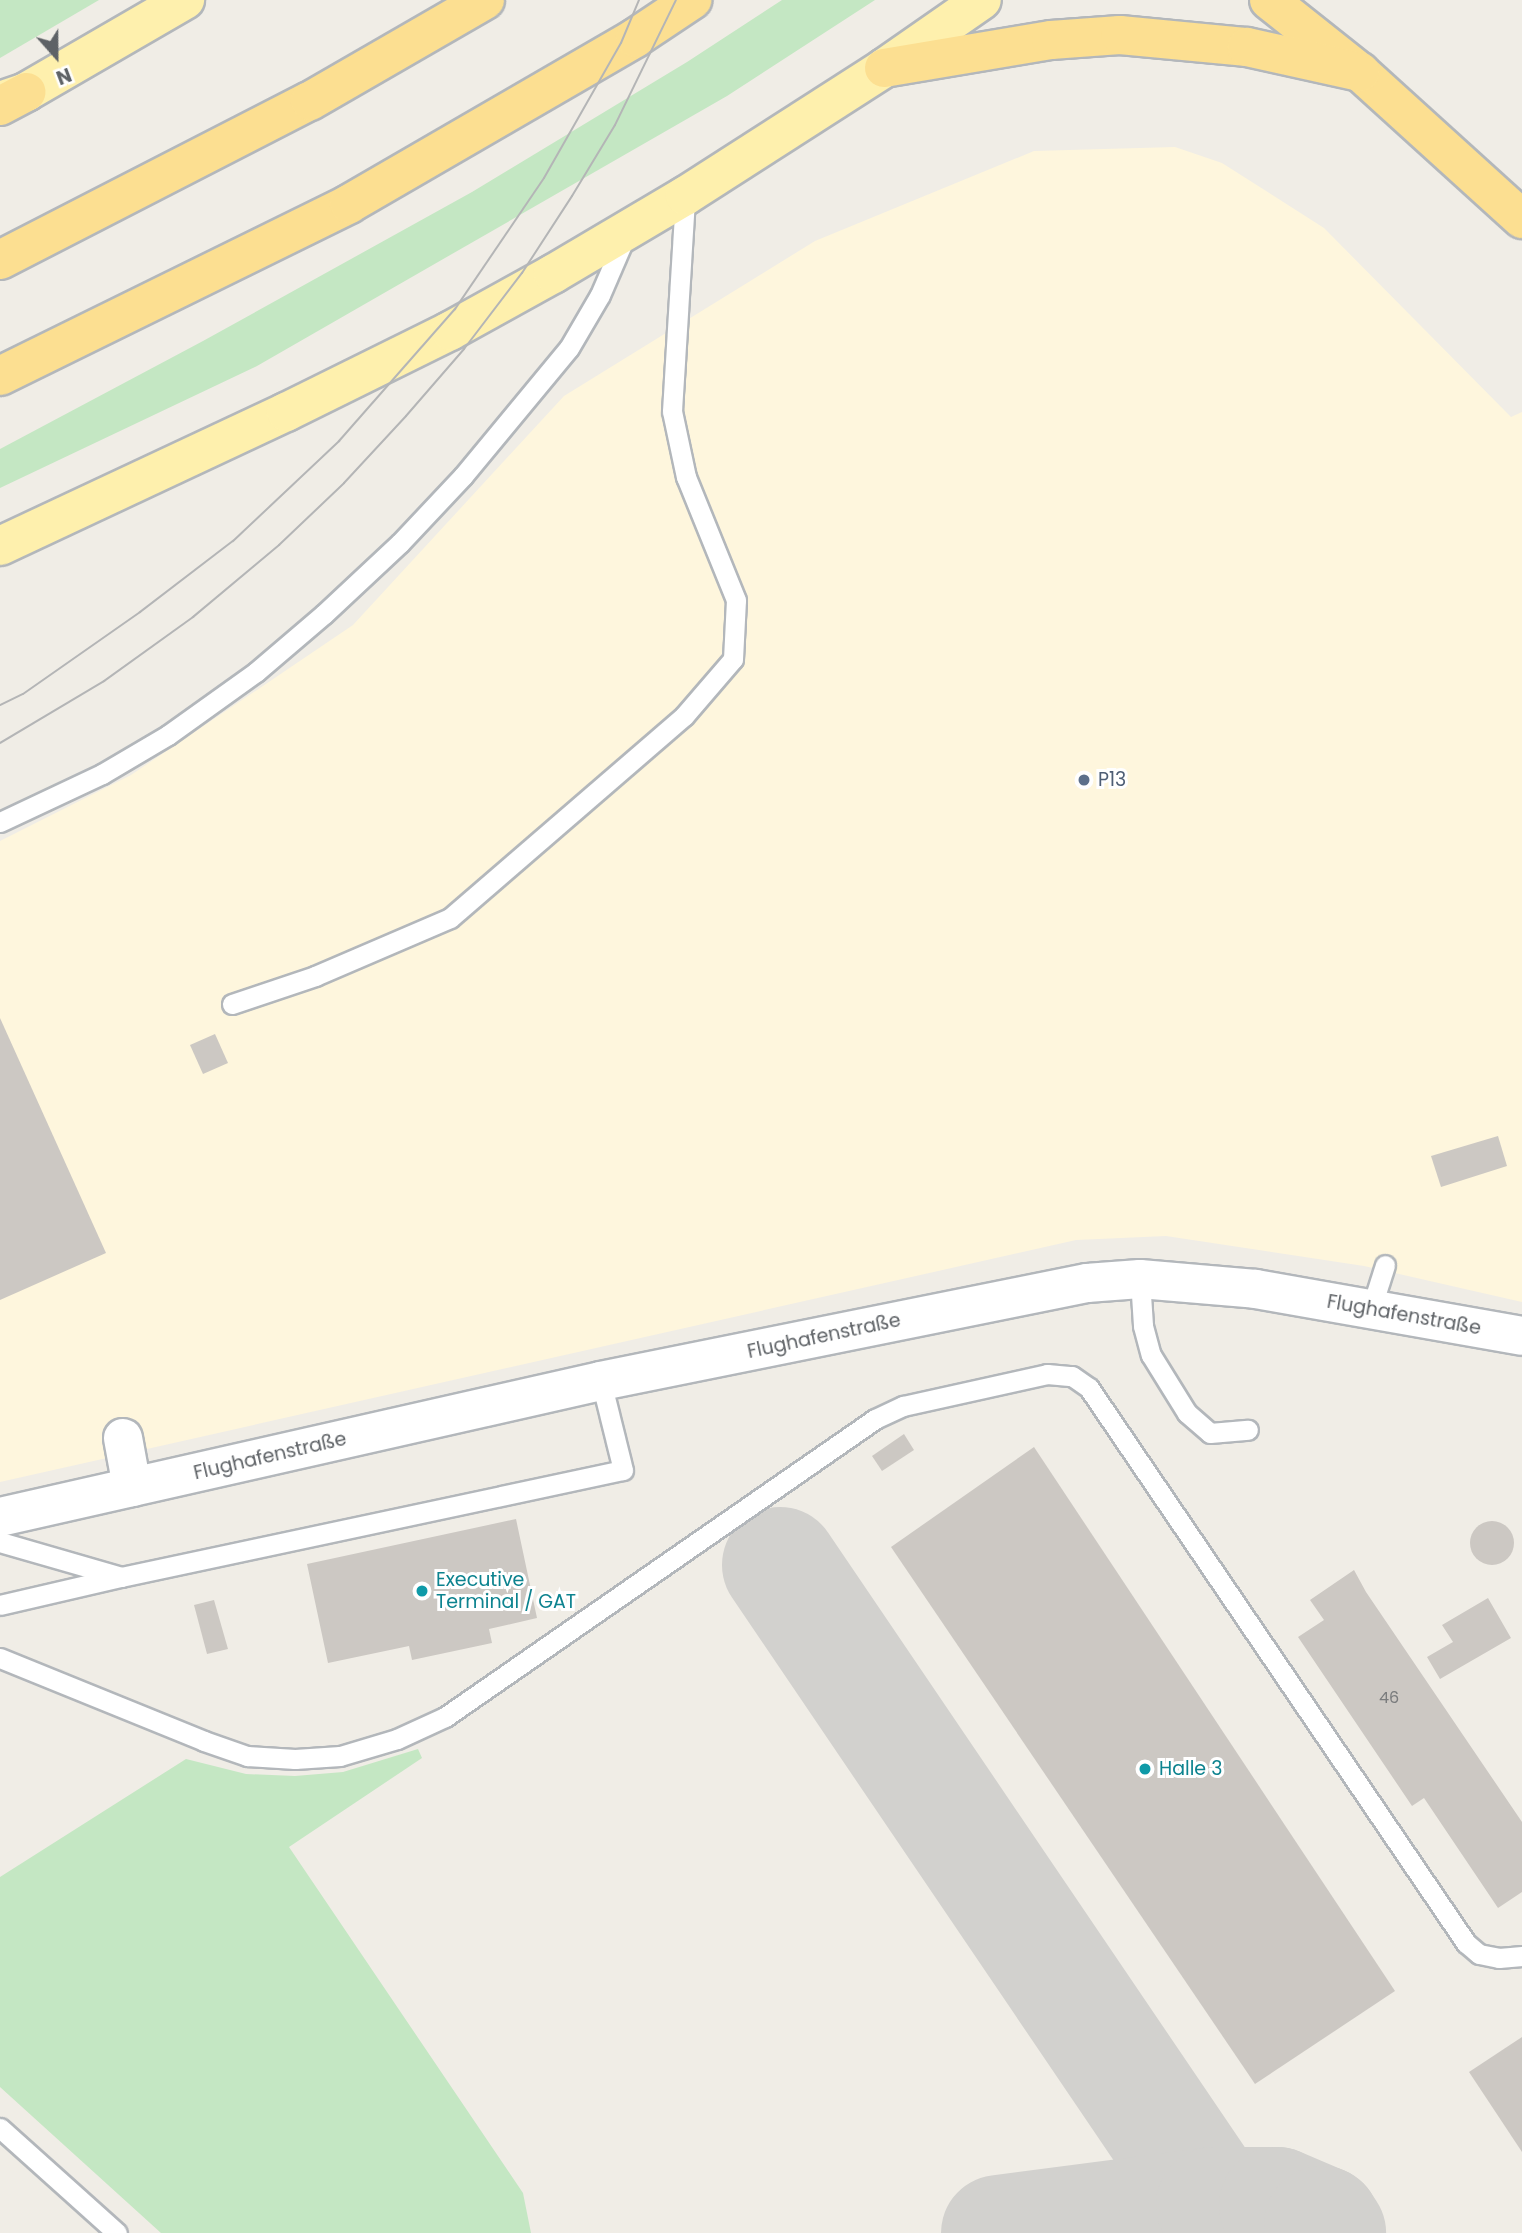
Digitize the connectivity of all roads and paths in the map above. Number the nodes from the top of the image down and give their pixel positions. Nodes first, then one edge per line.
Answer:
1 (185, 0) edge
2 (485, 0) edge
3 (692, 0) edge
4 (982, 0) edge
5 (1269, 0) edge
6 (884, 68) junction
7 (1360, 72) junction
8 (9, 100) edge
9 (685, 196) junction
10 (1522, 219) edge
11 (626, 233) junction
12 (0, 260) edge
13 (0, 376) edge
14 (0, 546) edge
15 (0, 822) edge
16 (232, 1004) dead end
17 (1385, 1265) dead end
18 (1140, 1279) junction
19 (1371, 1309) junction
20 (1522, 1336) edge
21 (601, 1381) junction
22 (1248, 1430) dead end
23 (123, 1438) dead end
24 (132, 1487) junction
25 (0, 1517) edge
26 (0, 1542) edge
27 (121, 1577) junction
28 (0, 1605) edge
29 (0, 1658) edge
30 (1522, 1956) edge
31 (0, 2127) edge
32 (117, 2233) edge

1 - 8 main road
2 - 12 highway
3 - 13 highway
4 - 6 main road
5 - 7 highway
6 - 7 highway
6 - 9 main road
7 - 10 highway
9 - 11 main road
9 - 16 lane
11 - 14 main road
11 - 15 lane
17 - 19 lane
18 - 19 street, Flughafenstraße
18 - 21 street, Flughafenstraße
18 - 22 lane
19 - 20 street, Flughafenstraße
21 - 24 street, Flughafenstraße
21 - 27 lane
23 - 24 street
24 - 25 street, Flughafenstraße
26 - 27 lane
27 - 28 lane
29 - 30 lane
31 - 32 lane

